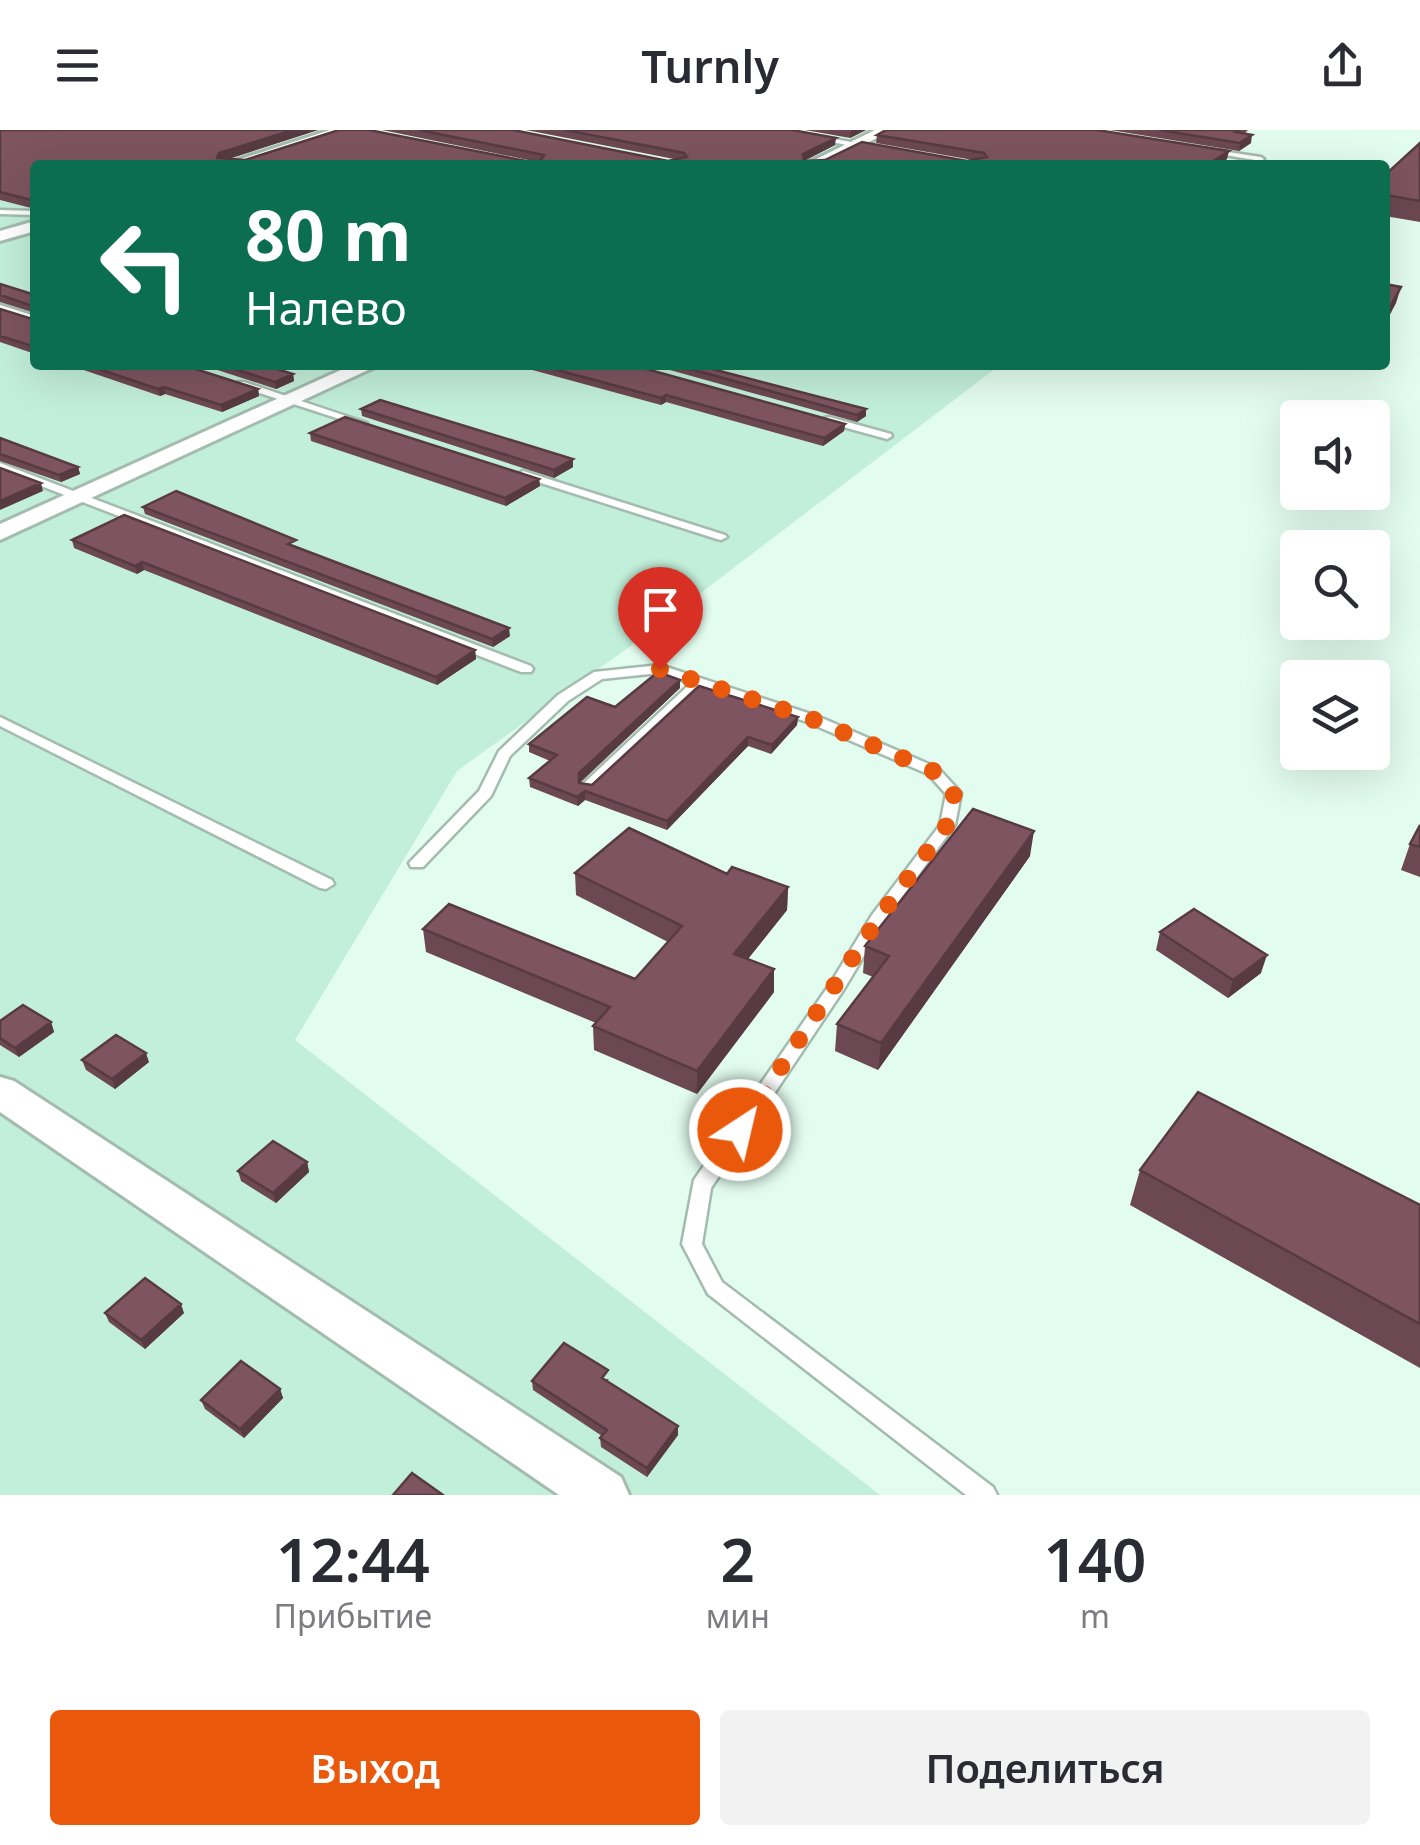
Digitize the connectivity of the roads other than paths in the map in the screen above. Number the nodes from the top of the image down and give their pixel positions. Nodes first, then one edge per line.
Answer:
1 (345, 130) edge
2 (886, 130) edge
3 (806, 136) edge
4 (855, 144) junction
5 (872, 147) edge
6 (1205, 150) edge
7 (245, 160) edge
8 (821, 160) edge
9 (1261, 160) dead end
10 (0, 212) edge
11 (30, 213) edge
12 (30, 227) edge
13 (0, 236) edge
14 (0, 308) edge
15 (30, 317) edge
16 (357, 370) edge
17 (235, 382) edge
18 (290, 400) junction
19 (812, 416) edge
20 (384, 430) edge
21 (887, 436) dead end
22 (0, 466) edge
23 (515, 471) edge
24 (79, 496) junction
25 (0, 533) edge
26 (721, 537) dead end
27 (526, 669) dead end
28 (700, 682) junction
29 (0, 720) edge
30 (588, 788) edge
31 (417, 863) dead end
32 (326, 884) dead end
33 (0, 1092) edge
34 (604, 1495) edge
35 (986, 1495) edge

1 - 7 street
2 - 4 street
3 - 4 lane
4 - 5 lane
4 - 8 street
6 - 9 lane
10 - 11 lane
12 - 13 street
14 - 15 lane
16 - 18 street
17 - 18 lane
18 - 20 lane
18 - 24 street
19 - 21 lane
22 - 24 lane
23 - 26 lane
24 - 25 street
24 - 27 lane
28 - 30 lane
28 - 31 lane
28 - 35 lane
29 - 32 lane
33 - 34 street

